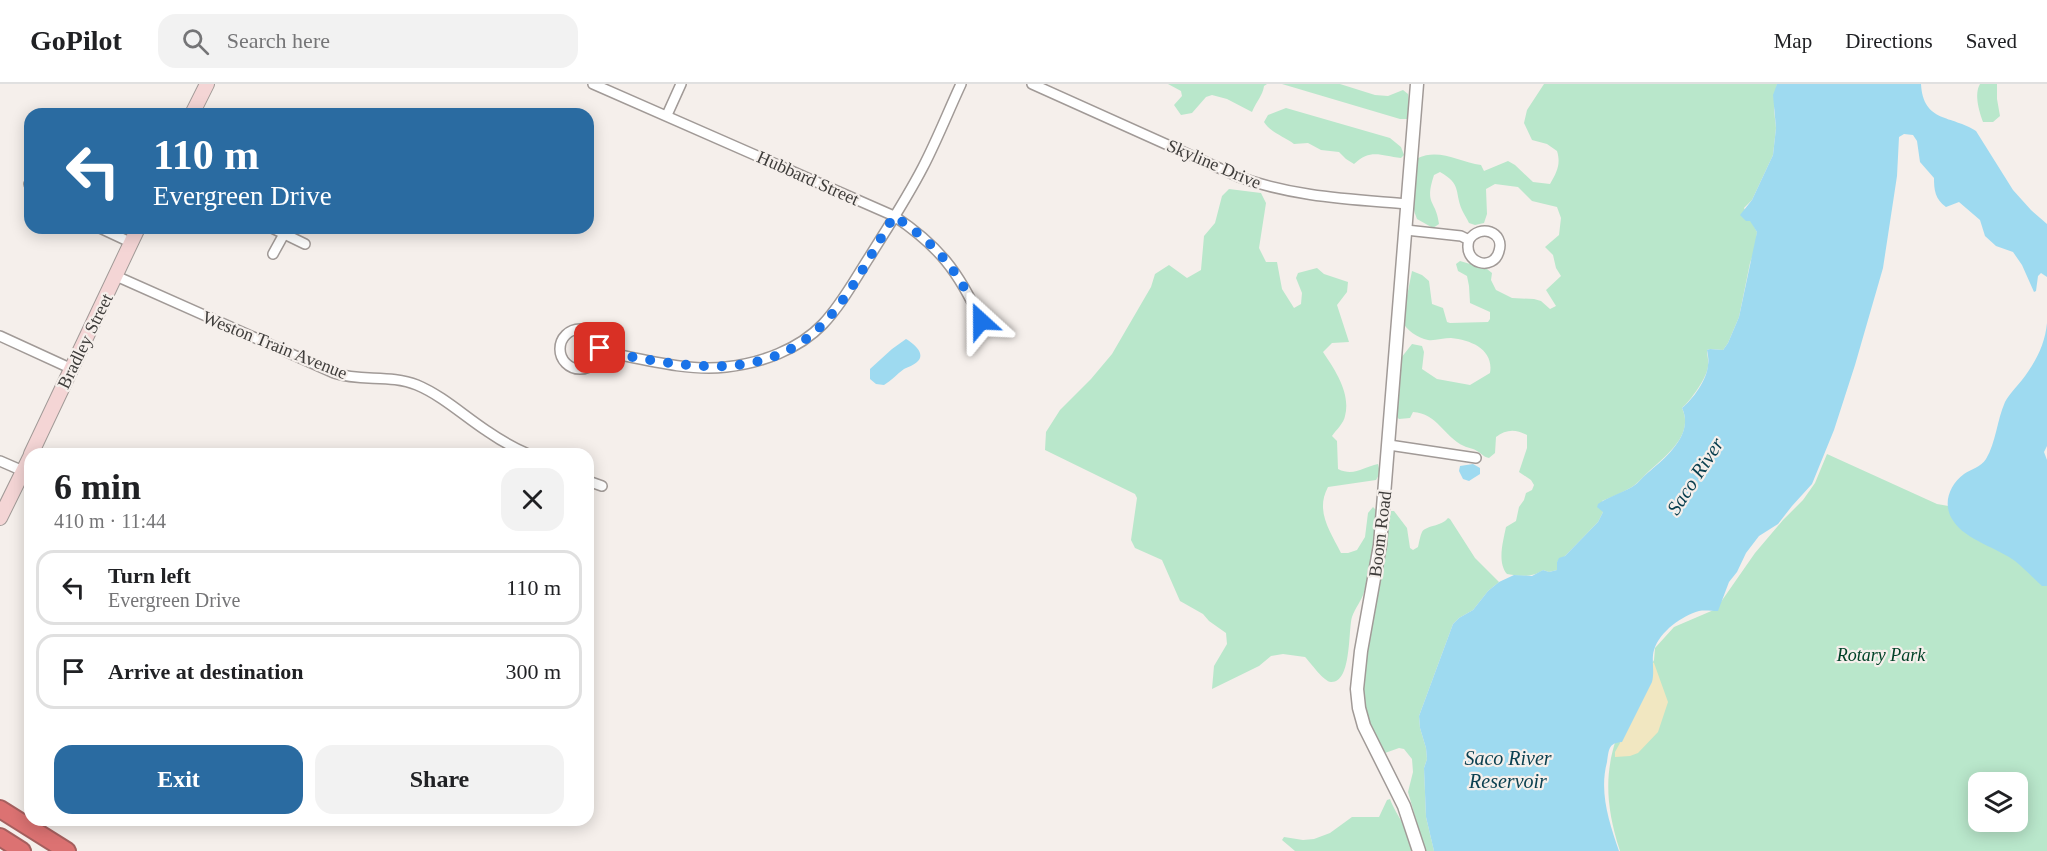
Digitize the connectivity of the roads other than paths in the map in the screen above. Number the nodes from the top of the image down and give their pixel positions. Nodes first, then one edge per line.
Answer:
1 (207, 84) edge
2 (593, 84) edge
3 (681, 84) edge
4 (961, 84) edge
5 (1032, 84) edge
6 (1417, 84) edge
7 (195, 108) edge
8 (667, 115) junction
9 (1406, 204) junction
10 (894, 216) junction
11 (1406, 230) junction
12 (113, 234) edge
13 (136, 234) edge
14 (284, 234) joint
15 (1469, 240) dead end
16 (132, 243) junction
17 (305, 244) dead end
18 (273, 254) dead end
19 (117, 276) junction
20 (981, 321) dead end
21 (0, 336) edge
22 (600, 351) junction
23 (72, 369) junction
24 (1389, 445) junction
25 (35, 448) edge
26 (517, 448) edge
27 (1476, 458) dead end
28 (0, 460) edge
29 (23, 471) joint
30 (594, 483) edge
31 (602, 486) dead end
32 (0, 518) edge
33 (0, 809) edge
34 (24, 824) edge
35 (27, 826) edge
36 (0, 837) edge
37 (22, 851) edge
38 (67, 851) edge
39 (1419, 851) edge

1 - 7 main road
2 - 8 street, Hubbard Street
3 - 8 street
4 - 10 street
5 - 9 street, Skyline Drive
6 - 9 street, Boom Road
8 - 10 street, Hubbard Street
9 - 11 street, Boom Road
10 - 20 street, Hubbard Street
10 - 22 street
11 - 15 street
11 - 24 street, Boom Road
12 - 16 street
13 - 16 main road, Bradley Street
14 - 17 street
14 - 18 street
16 - 19 main road, Bradley Street
19 - 23 main road, Bradley Street
19 - 26 street, Weston Train Avenue
21 - 23 street
22 - 22 street
23 - 25 main road, Bradley Street
24 - 27 street
24 - 39 street, Boom Road
28 - 29 street
29 - 32 main road, Bradley Street
30 - 31 street
33 - 34 highway
35 - 38 highway
36 - 37 highway

